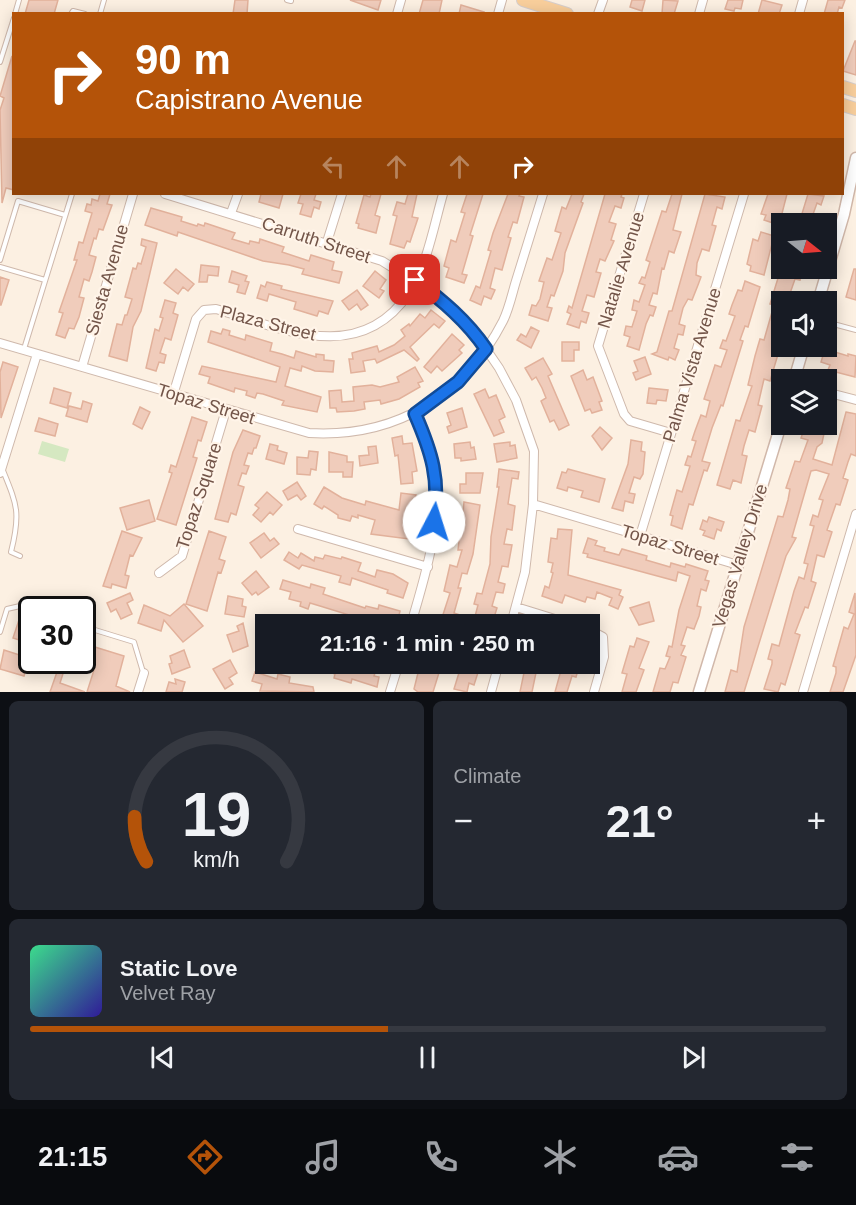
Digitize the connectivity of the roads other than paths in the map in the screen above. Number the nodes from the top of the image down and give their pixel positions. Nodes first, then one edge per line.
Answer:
1 (523, 0) edge
2 (561, 12) edge
3 (12, 24) edge
4 (0, 43) edge
5 (5, 45) junction
6 (0, 62) edge
7 (856, 158) edge
8 (856, 186) edge
9 (72, 195) edge
10 (133, 195) edge
11 (168, 195) edge
12 (238, 195) edge
13 (342, 195) edge
14 (443, 195) edge
15 (543, 195) edge
16 (644, 195) edge
17 (744, 195) edge
18 (231, 213) junction
19 (844, 214) junction
20 (65, 215) junction
21 (327, 242) junction
22 (0, 260) edge
23 (0, 267) edge
24 (45, 280) junction
25 (415, 280) junction
26 (821, 291) edge
27 (837, 325) edge
28 (856, 330) edge
29 (0, 343) edge
30 (486, 349) junction
31 (24, 350) junction
32 (37, 354) junction
33 (82, 367) junction
34 (174, 395) junction
35 (837, 395) edge
36 (856, 400) edge
37 (226, 410) junction
38 (415, 414) junction
39 (671, 433) junction
40 (778, 435) edge
41 (1, 470) edge
42 (533, 504) junction
43 (856, 514) edge
44 (298, 529) dead end
45 (640, 536) junction
46 (20, 556) dead end
47 (738, 566) junction
48 (428, 567) junction
49 (159, 573) dead end
50 (18, 606) edge
51 (516, 608) junction
52 (414, 614) edge
53 (514, 614) edge
54 (537, 614) edge
55 (96, 630) edge
56 (0, 632) edge
57 (600, 635) edge
58 (600, 671) edge
59 (144, 673) joint
60 (396, 674) edge
61 (496, 674) edge
62 (599, 674) edge
63 (138, 692) edge
64 (390, 692) edge
65 (491, 692) edge
66 (594, 692) edge
67 (699, 692) edge
68 (803, 692) edge

1 - 2 main road
3 - 5 lane
4 - 5 lane
5 - 6 lane
7 - 19 street
8 - 19 street
9 - 20 lane
10 - 33 street, Siesta Avenue
11 - 18 street, Carruth Street
12 - 18 street
13 - 21 street
14 - 25 street, Plaza Street
15 - 30 street, Topaz Street
16 - 39 street, Natalie Avenue
17 - 39 street, Palma Vista Avenue
18 - 21 street, Carruth Street
19 - 26 street
20 - 22 lane
20 - 24 lane
21 - 25 street, Carruth Street
23 - 24 lane
24 - 31 lane
25 - 30 street, Carruth Street
25 - 34 street, Plaza Street
27 - 28 lane
29 - 31 street, Topaz Street
30 - 38 street, Topaz Street
30 - 42 street, Carruth Street
31 - 32 street, Topaz Street
32 - 33 street, Topaz Street
32 - 41 street
33 - 34 street, Topaz Street
34 - 37 street, Topaz Street
35 - 36 street
37 - 38 street, Topaz Street
37 - 49 street, Topaz Square
38 - 48 street
39 - 45 street, Palma Vista Avenue
40 - 47 street, Vegas Valley Drive
41 - 46 lane
42 - 45 street, Topaz Street
42 - 51 street
43 - 68 street
44 - 48 street
45 - 47 street, Topaz Street
47 - 67 street, Vegas Valley Drive
48 - 52 street
50 - 56 lane
51 - 53 street
51 - 54 street
55 - 59 lane
57 - 58 street
59 - 63 street
60 - 64 street
61 - 65 street
62 - 66 street

